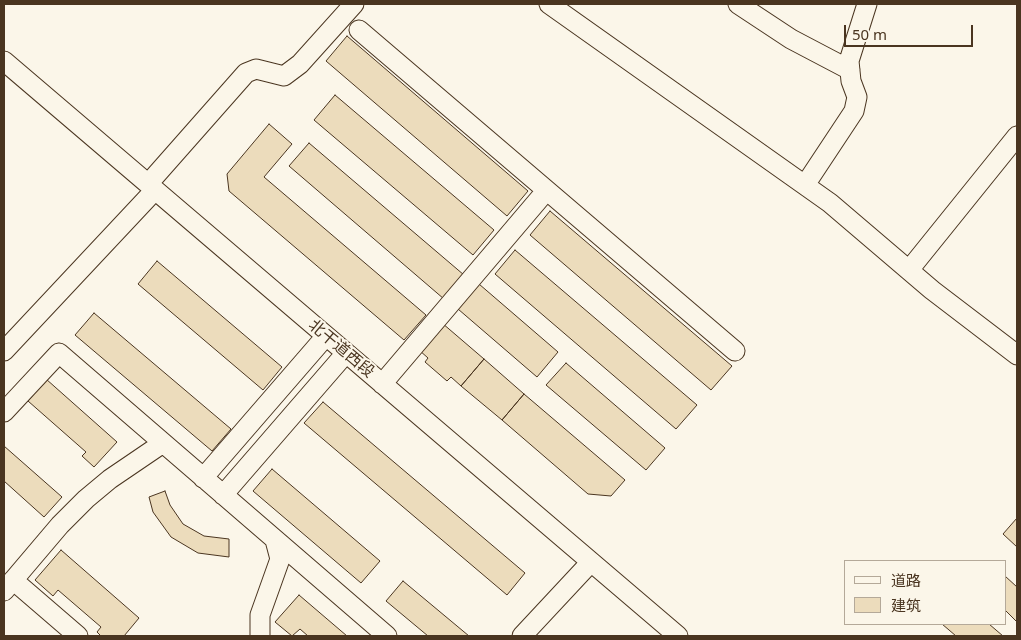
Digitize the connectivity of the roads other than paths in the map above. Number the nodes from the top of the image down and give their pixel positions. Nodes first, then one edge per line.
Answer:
1 (354, 4) edge
2 (549, 4) edge
3 (738, 4) edge
4 (867, 4) edge
5 (359, 30) dead end
6 (4, 61) edge
7 (850, 70) junction
8 (1017, 136) edge
9 (805, 185) junction
10 (152, 187) junction
11 (546, 190) junction
12 (908, 270) junction
13 (326, 336) junction
14 (4, 351) edge
15 (735, 351) dead end
16 (346, 353) junction
17 (1017, 355) edge
18 (382, 384) junction
19 (4, 412) edge
20 (163, 443) junction
21 (203, 478) junction
22 (224, 495) junction
23 (276, 540) junction
24 (591, 562) junction
25 (8, 586) edge
26 (78, 636) edge
27 (260, 636) edge
28 (387, 636) edge
29 (522, 636) edge
30 (678, 636) edge

1 - 10 street
2 - 9 street
3 - 7 street
4 - 7 street
5 - 11 street
6 - 10 street, 北干道西段
7 - 9 street
8 - 12 street
9 - 12 street
10 - 13 street, 北干道西段
10 - 14 street
11 - 15 street
11 - 18 street
12 - 17 street
13 - 16 street, 北干道西段
13 - 21 street
16 - 18 street, 北干道西段
16 - 22 street
18 - 24 street, 北干道西段
19 - 20 street
20 - 21 street
20 - 25 street
21 - 22 street
22 - 23 street
23 - 27 street
23 - 28 street
24 - 29 street
24 - 30 street, 北干道西段
25 - 26 street

